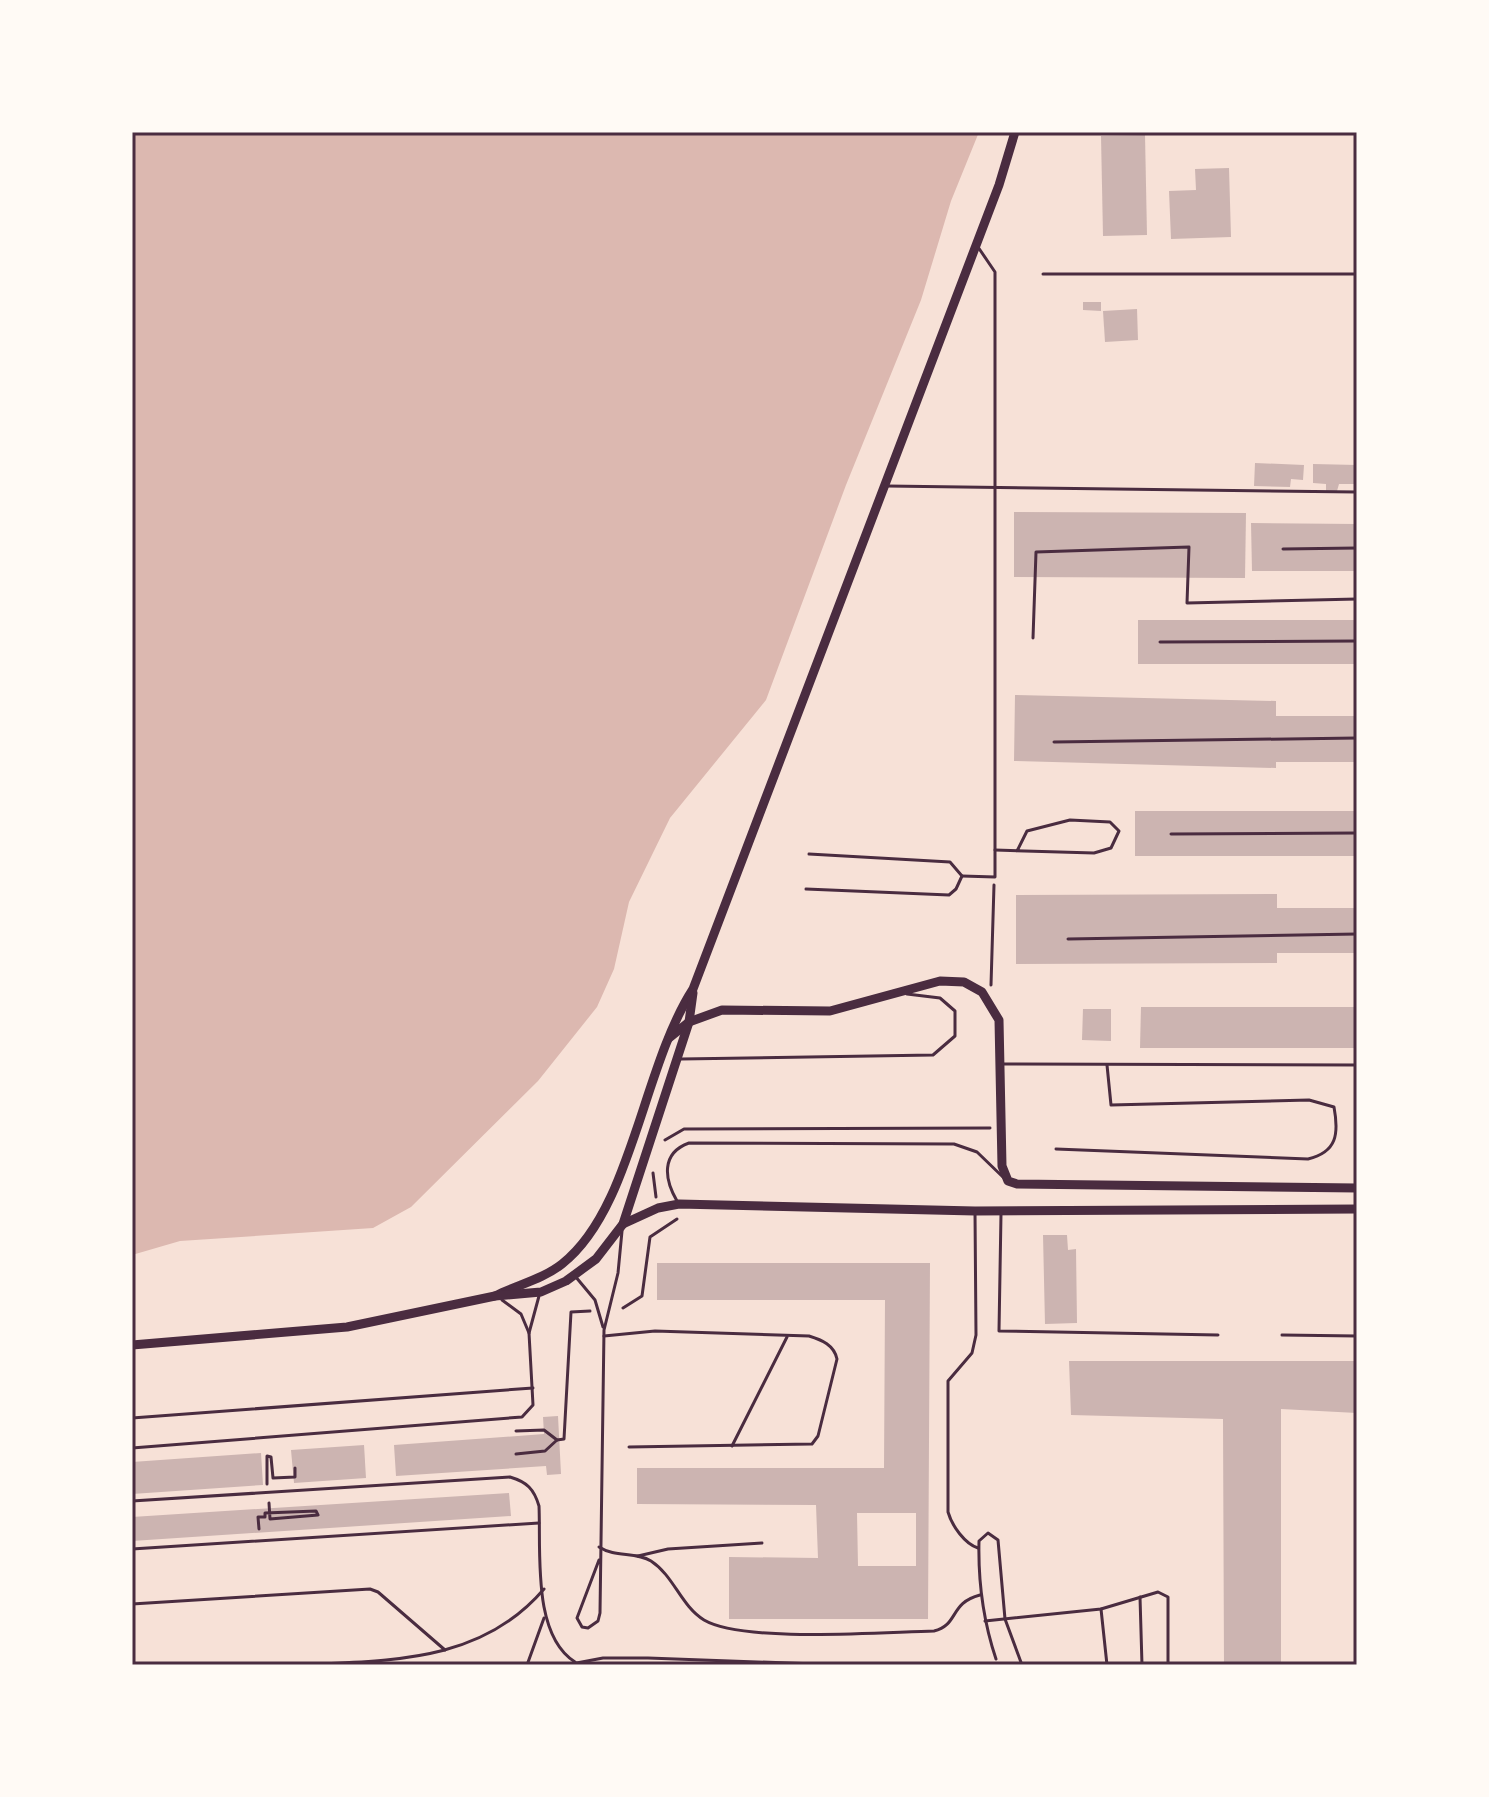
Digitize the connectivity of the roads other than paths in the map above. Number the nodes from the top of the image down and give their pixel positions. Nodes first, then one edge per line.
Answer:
1 (1015, 132) edge
2 (976, 244) junction
3 (1043, 274) dead end
4 (1357, 274) edge
5 (998, 485) junction
6 (883, 486) junction
7 (1357, 492) edge
8 (995, 850) junction
9 (1017, 851) junction
10 (809, 854) dead end
11 (962, 876) junction
12 (806, 889) dead end
13 (693, 989) junction
14 (899, 993) junction
15 (689, 1022) junction
16 (664, 1043) junction
17 (677, 1059) junction
18 (1001, 1064) junction
19 (1107, 1065) junction
20 (1357, 1065) edge
21 (1056, 1149) dead end
22 (1008, 1181) junction
23 (1357, 1188) edge
24 (679, 1204) junction
25 (1357, 1209) edge
26 (975, 1211) junction
27 (1001, 1211) junction
28 (622, 1226) junction
29 (575, 1276) junction
30 (541, 1292) junction
31 (495, 1296) junction
32 (604, 1330) junction
33 (529, 1333) junction
34 (1218, 1335) dead end
35 (1282, 1335) dead end
36 (604, 1336) junction
37 (1357, 1336) edge
38 (787, 1337) junction
39 (132, 1345) edge
40 (533, 1388) junction
41 (132, 1418) edge
42 (732, 1446) junction
43 (629, 1447) dead end
44 (132, 1448) edge
45 (132, 1501) edge
46 (540, 1523) junction
47 (762, 1543) dead end
48 (599, 1547) junction
49 (978, 1548) junction
50 (132, 1549) edge
51 (638, 1556) junction
52 (599, 1560) junction
53 (544, 1589) junction
54 (980, 1595) junction
55 (1140, 1596) junction
56 (132, 1604) edge
57 (1101, 1609) junction
58 (545, 1614) junction
59 (1005, 1619) junction
60 (985, 1621) junction
61 (445, 1650) junction
62 (996, 1659) dead end
63 (575, 1662) junction
64 (299, 1665) edge
65 (527, 1665) edge
66 (566, 1665) edge
67 (843, 1665) edge
68 (1022, 1665) edge
69 (1107, 1665) edge
70 (1142, 1665) edge
71 (1168, 1665) edge

1 - 2 street
2 - 5 lane
2 - 6 street
3 - 4 lane
5 - 6 lane
5 - 7 lane
5 - 8 lane
6 - 13 street
8 - 9 lane
8 - 11 lane
9 - 9 lane
10 - 11 lane
11 - 12 lane
13 - 15 street
13 - 16 street
14 - 15 street
14 - 17 lane
14 - 18 street
15 - 16 street
15 - 17 street
16 - 31 street
17 - 28 street
18 - 19 lane
18 - 22 street
19 - 20 lane
19 - 21 lane
22 - 23 street
22 - 24 lane
24 - 26 street
24 - 28 street
25 - 27 street
26 - 27 street
26 - 49 lane
27 - 34 lane
28 - 29 street
28 - 32 lane
29 - 30 street
29 - 32 lane
30 - 31 street
30 - 33 lane
31 - 33 lane
31 - 39 street
32 - 36 lane
33 - 40 lane
35 - 37 lane
36 - 38 lane
36 - 48 lane
38 - 42 lane
38 - 42 lane
40 - 41 lane
40 - 44 lane
42 - 43 lane
45 - 46 lane
46 - 50 lane
46 - 53 lane
47 - 51 lane
48 - 51 lane
48 - 52 lane
49 - 54 lane
49 - 59 lane
51 - 54 lane
52 - 52 lane
53 - 58 lane
53 - 61 lane
54 - 60 lane
55 - 57 lane
55 - 70 lane
55 - 71 lane
56 - 61 lane
57 - 59 lane
57 - 69 lane
58 - 63 lane
58 - 65 lane
59 - 60 lane
59 - 68 lane
60 - 62 lane
61 - 64 lane
63 - 66 lane
63 - 67 lane

